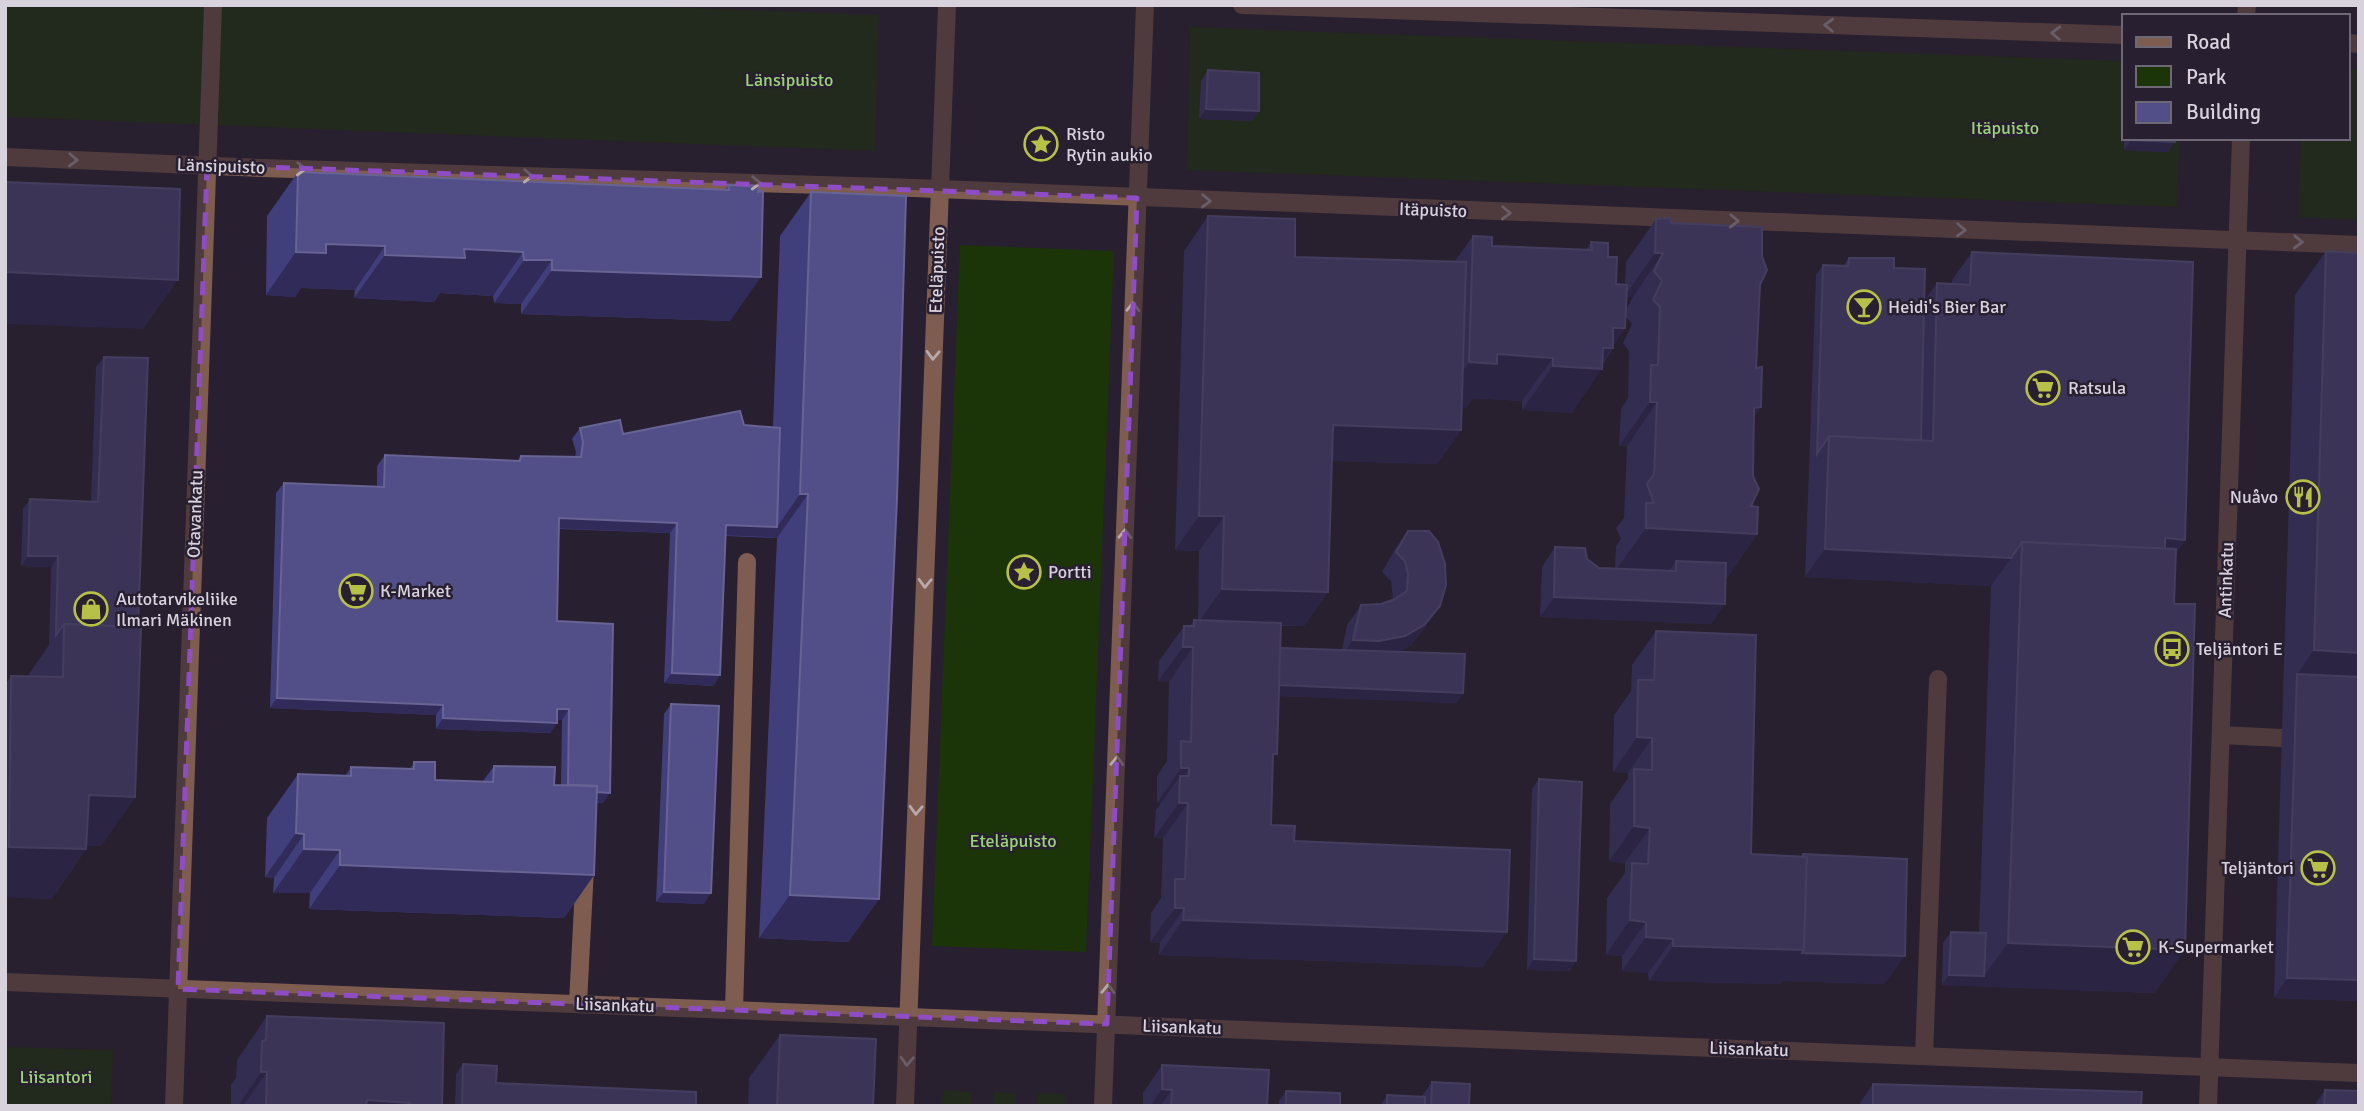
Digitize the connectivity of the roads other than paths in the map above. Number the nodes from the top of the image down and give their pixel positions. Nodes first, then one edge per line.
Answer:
1 (213, 5) edge
2 (947, 5) edge
3 (1145, 5) edge
4 (1242, 5) edge
5 (2122, 35) edge
6 (2241, 140) edge
7 (5, 157) edge
8 (208, 166) junction
9 (940, 189) junction
10 (1138, 198) junction
11 (2237, 240) junction
12 (2359, 245) edge
13 (747, 562) dead end
14 (1938, 679) dead end
15 (2221, 735) junction
16 (2282, 738) dead end
17 (586, 855) edge
18 (5, 982) edge
19 (178, 989) junction
20 (578, 1003) junction
21 (734, 1010) junction
22 (909, 1017) junction
23 (1107, 1024) junction
24 (1924, 1056) junction
25 (2210, 1067) junction
26 (2359, 1073) edge
27 (174, 1106) edge
28 (905, 1106) edge
29 (1103, 1106) edge
30 (2208, 1106) edge

1 - 8 street, Otavankatu
2 - 9 street, Eteläpuisto
3 - 10 street
5 -> 4 street
6 - 11 street, Antinkatu
7 -> 8 street, Länsipuisto
8 -> 9 street, Länsipuisto
8 - 19 street, Otavankatu
9 - 10 street, Länsipuisto
9 -> 22 street, Eteläpuisto
10 -> 11 street, Itäpuisto
23 -> 10 street
11 -> 12 street, Itäpuisto
11 - 15 street, Antinkatu
13 - 21 street
14 - 24 street
15 - 16 street
15 - 25 street, Antinkatu
17 - 20 street
18 - 19 street, Liisankatu
19 - 20 street, Liisankatu
19 - 27 street, Otavankatu
20 - 21 street, Liisankatu
21 - 22 street, Liisankatu
22 - 23 street, Liisankatu
22 -> 28 street, Eteläpuisto
23 - 24 street, Liisankatu
23 - 29 street
24 - 25 street, Liisankatu
25 - 26 street, Liisankatu
25 - 30 street, Antinkatu

